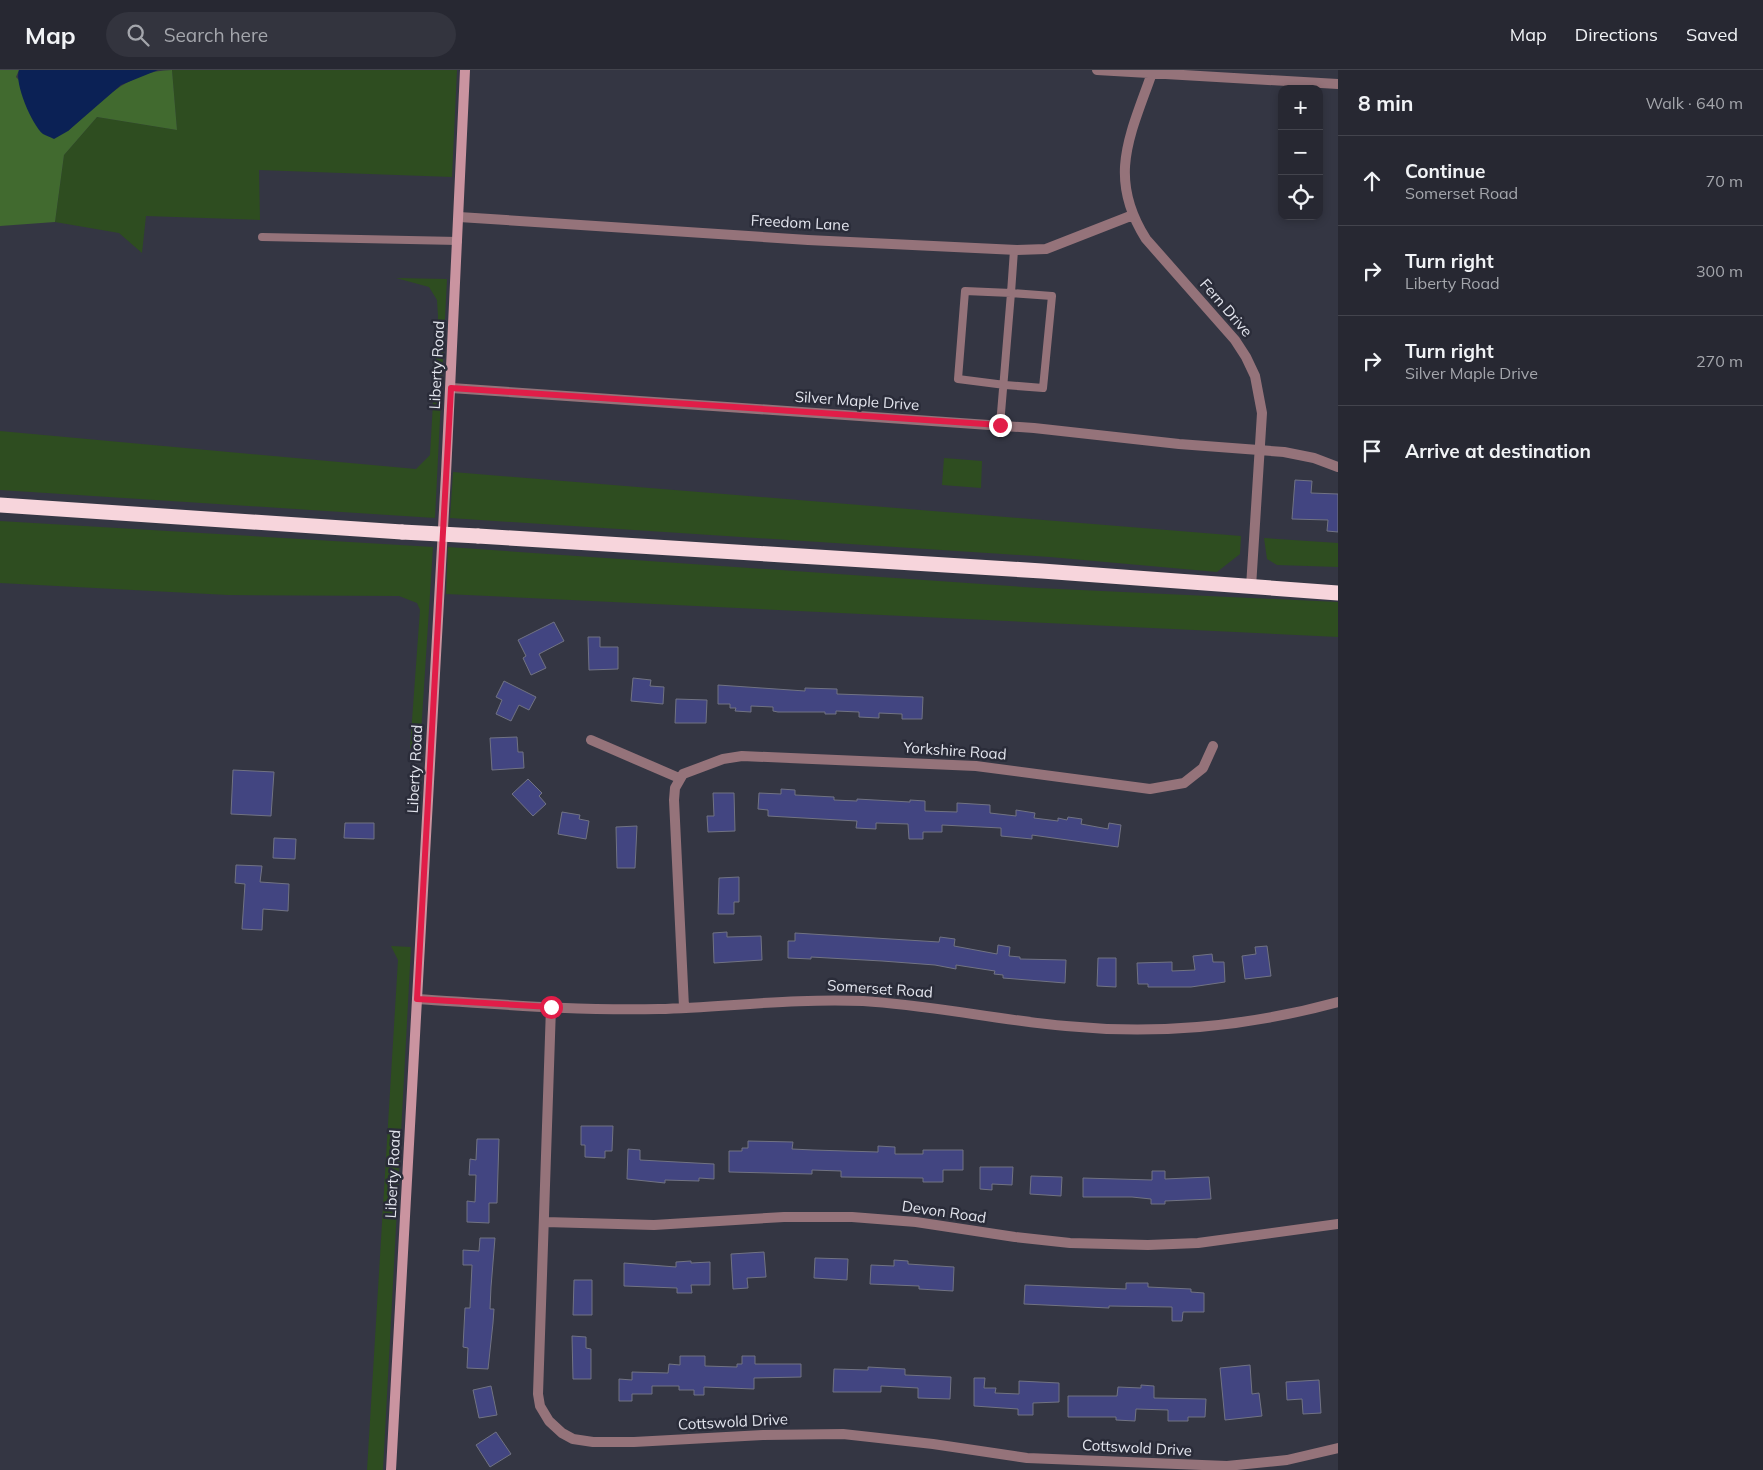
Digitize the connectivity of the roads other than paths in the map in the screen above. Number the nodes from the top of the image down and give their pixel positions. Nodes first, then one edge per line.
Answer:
1 (465, 70) edge
2 (1097, 70) edge
3 (1152, 72) edge
4 (1338, 84) edge
5 (1133, 215) junction
6 (459, 217) junction
7 (262, 237) dead end
8 (458, 241) junction
9 (1014, 250) junction
10 (1011, 293) junction
11 (1005, 386) junction
12 (451, 388) junction
13 (1000, 425) junction
14 (1260, 451) junction
15 (1338, 467) edge
16 (0, 505) edge
17 (1250, 587) junction
18 (1338, 593) edge
19 (591, 740) dead end
20 (1214, 746) dead end
21 (679, 778) junction
22 (417, 999) junction
23 (1338, 1002) edge
24 (551, 1007) junction
25 (684, 1008) junction
26 (545, 1222) junction
27 (1338, 1224) edge
28 (1338, 1448) edge
29 (392, 1470) edge

1 - 6 street, Liberty Road
2 - 3 street
3 - 4 street
3 - 5 street, Fern Drive
5 - 9 street, Freedom Lane
5 - 14 street, Fern Drive
6 - 8 street, Liberty Road
6 - 9 street, Freedom Lane
7 - 8 lane
8 - 12 street, Liberty Road
9 - 10 lane
10 - 11 lane
10 - 11 lane
10 - 11 lane
11 - 13 lane
12 - 13 street, Silver Maple Drive
12 - 22 street, Liberty Road
13 - 14 street, Silver Maple Drive
14 - 15 street, Silver Maple Drive
14 - 17 street, Fern Drive
16 - 17 highway, bridge
17 - 18 highway
19 - 21 street
20 - 21 street, Yorkshire Road
21 - 25 street
22 - 24 street, Somerset Road
22 - 29 street, Liberty Road
23 - 25 street, Somerset Road
24 - 25 street, Somerset Road
24 - 26 street, Cottswold Drive
26 - 27 street, Devon Road
26 - 28 street, Cottswold Drive

